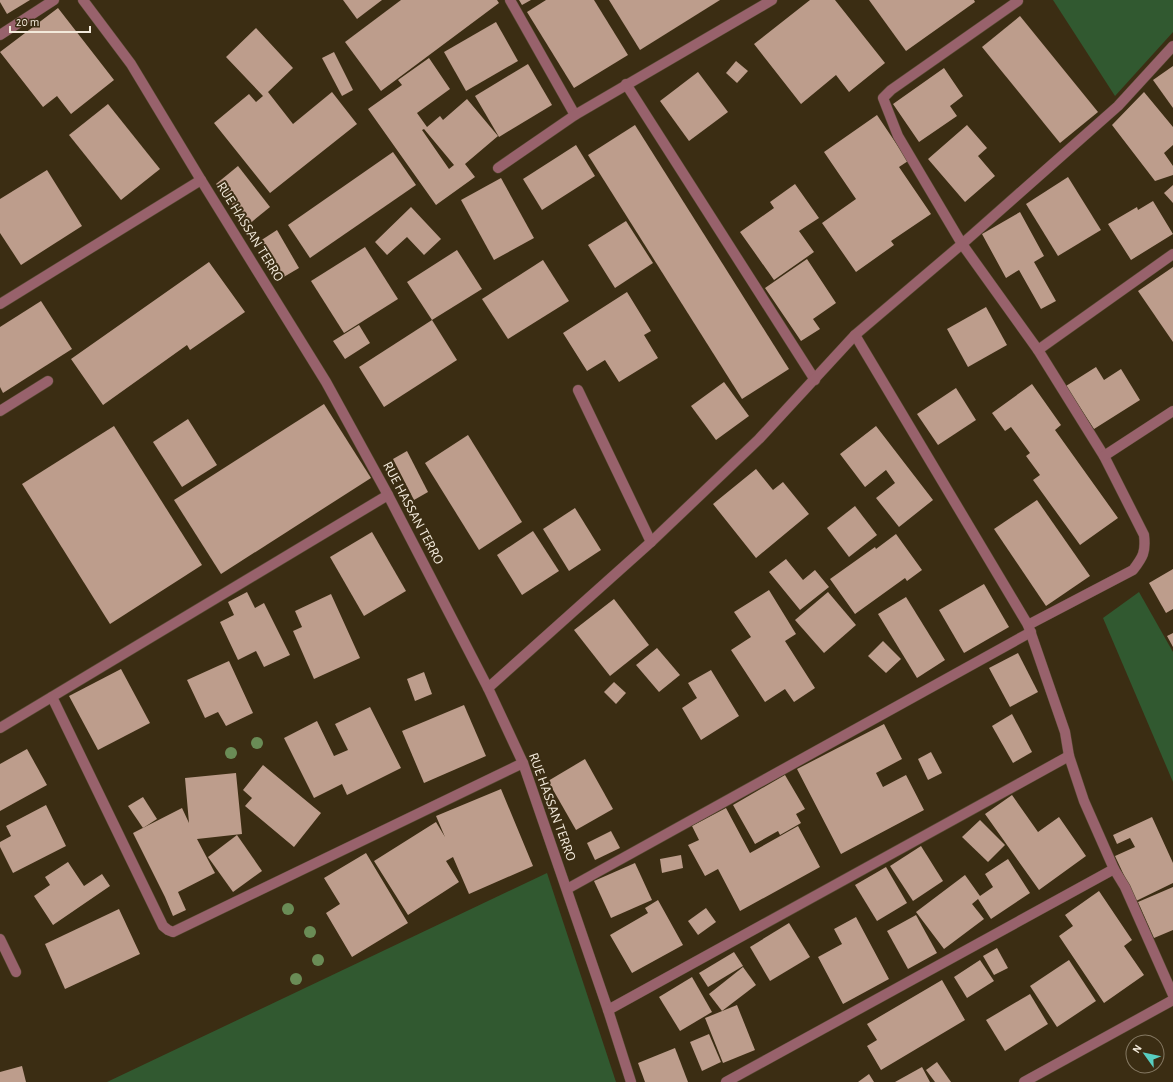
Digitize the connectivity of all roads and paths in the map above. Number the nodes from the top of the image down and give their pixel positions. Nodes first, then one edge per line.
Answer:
1 (54, 0) edge
2 (83, 0) edge
3 (510, 0) edge
4 (772, 0) edge
5 (1018, 1) dead end
6 (0, 35) edge
7 (1173, 46) edge
8 (626, 84) junction
9 (575, 114) junction
10 (498, 168) dead end
11 (201, 180) junction
12 (962, 244) junction
13 (1173, 254) edge
14 (0, 304) edge
15 (855, 335) junction
16 (1038, 350) junction
17 (815, 380) junction
18 (48, 381) dead end
19 (578, 390) dead end
20 (0, 411) edge
21 (1173, 411) edge
22 (1104, 456) junction
23 (388, 495) junction
24 (651, 542) junction
25 (1030, 628) junction
26 (488, 688) junction
27 (52, 697) junction
28 (0, 728) edge
29 (1069, 756) junction
30 (523, 763) junction
31 (1114, 869) junction
32 (567, 889) junction
33 (0, 940) edge
34 (16, 972) dead end
35 (1173, 994) edge
36 (1173, 1000) edge
37 (608, 1010) junction
38 (631, 1082) edge
39 (726, 1082) edge
40 (1024, 1082) edge

1 - 6 street
2 - 11 street, RUE HASSAN TERRO
3 - 9 street
4 - 8 street
5 - 12 street
7 - 12 street
8 - 9 street
8 - 17 street
9 - 10 street
11 - 14 street
11 - 23 street, RUE HASSAN TERRO
12 - 15 street
12 - 16 street
13 - 16 street
15 - 17 street
15 - 25 street
16 - 22 street
17 - 24 street
18 - 20 street
19 - 24 street
21 - 22 street
22 - 25 street
23 - 26 street, RUE HASSAN TERRO
23 - 27 street
24 - 26 street
25 - 29 street
25 - 32 street
26 - 30 street, RUE HASSAN TERRO
27 - 28 street
27 - 30 street
29 - 31 street
29 - 37 street
30 - 32 street, RUE HASSAN TERRO
31 - 35 street
31 - 39 street
32 - 37 street, RUE HASSAN TERRO
33 - 34 street
36 - 40 street
37 - 38 street, RUE HASSAN TERRO

